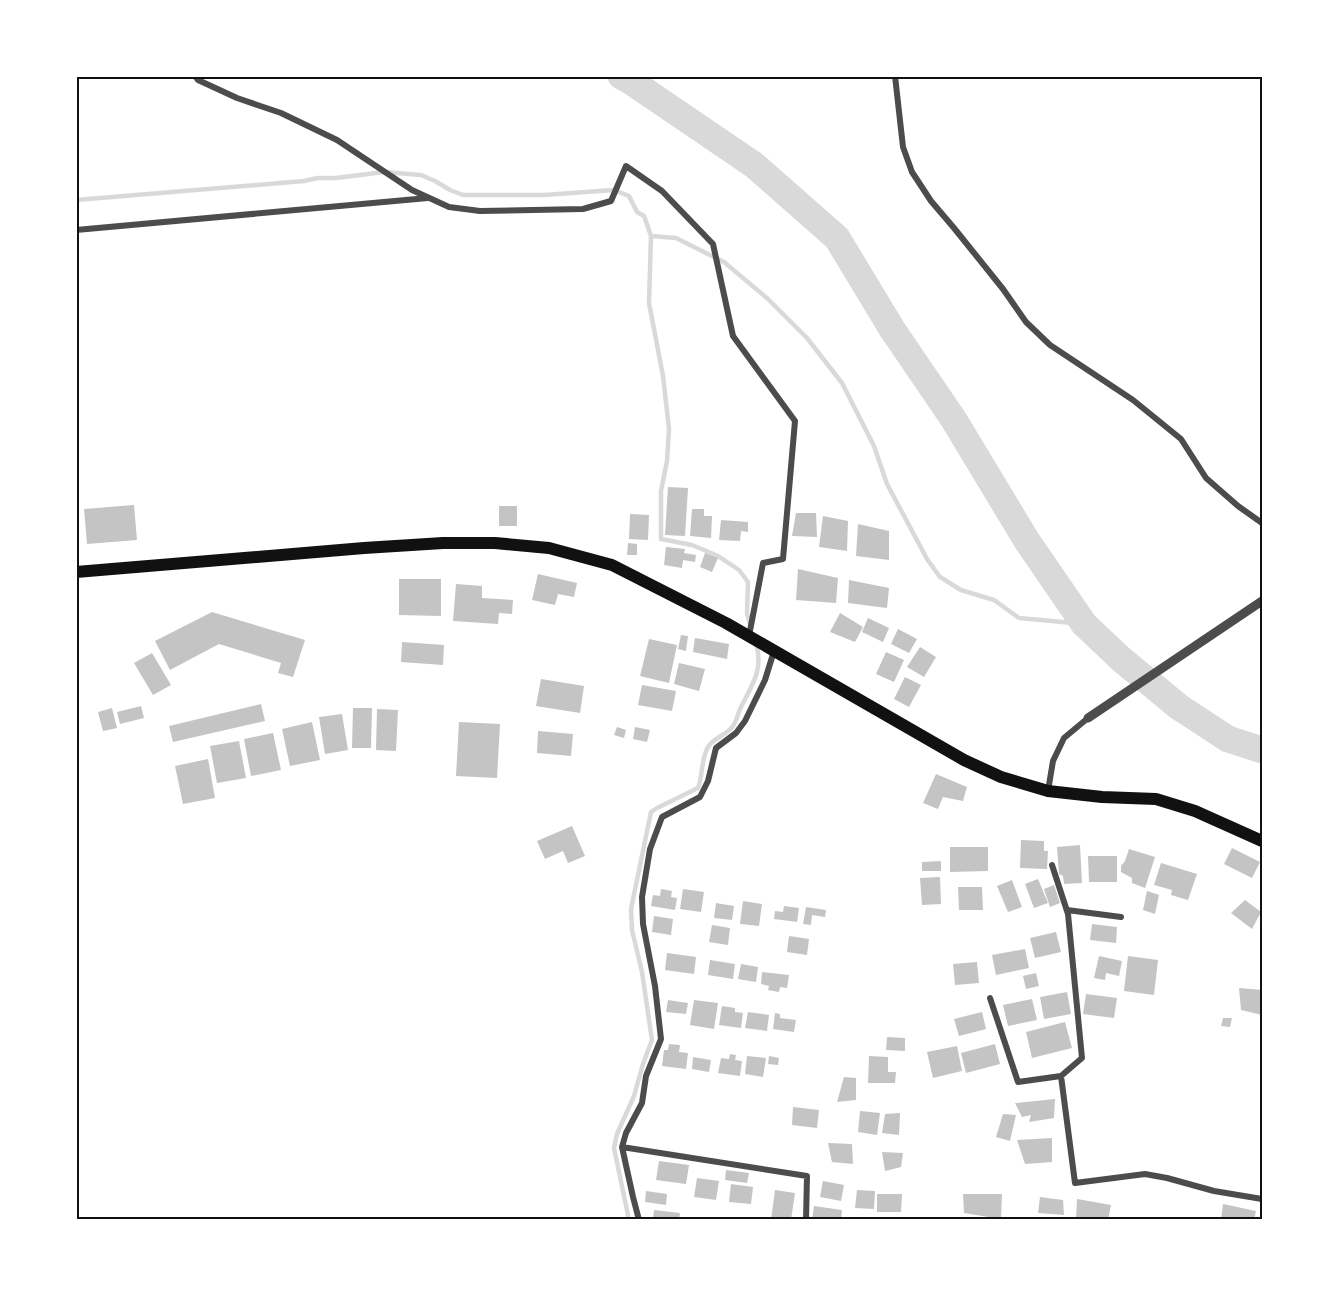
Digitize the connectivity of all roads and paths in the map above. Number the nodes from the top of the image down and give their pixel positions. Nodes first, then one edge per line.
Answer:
1 (195, 76) edge
2 (894, 76) edge
3 (429, 198) junction
4 (76, 230) edge
5 (1263, 523) edge
6 (76, 572) edge
7 (1263, 601) edge
8 (748, 636) junction
9 (774, 651) junction
10 (1088, 718) joint
11 (1048, 791) junction
12 (1263, 841) edge
13 (1052, 865) dead end
14 (1067, 910) junction
15 (1121, 917) dead end
16 (990, 998) dead end
17 (1061, 1076) junction
18 (622, 1147) junction
19 (1263, 1199) edge
20 (639, 1220) edge
21 (806, 1220) edge

1 - 3 street
2 - 5 street
3 - 4 street
3 - 8 street
6 - 8 main road
7 - 10 street
8 - 9 main road
9 - 11 main road
9 - 18 street
10 - 11 street
11 - 12 main road
13 - 14 street
14 - 15 street
14 - 17 street
16 - 17 street
17 - 19 street
18 - 20 street
18 - 21 street

